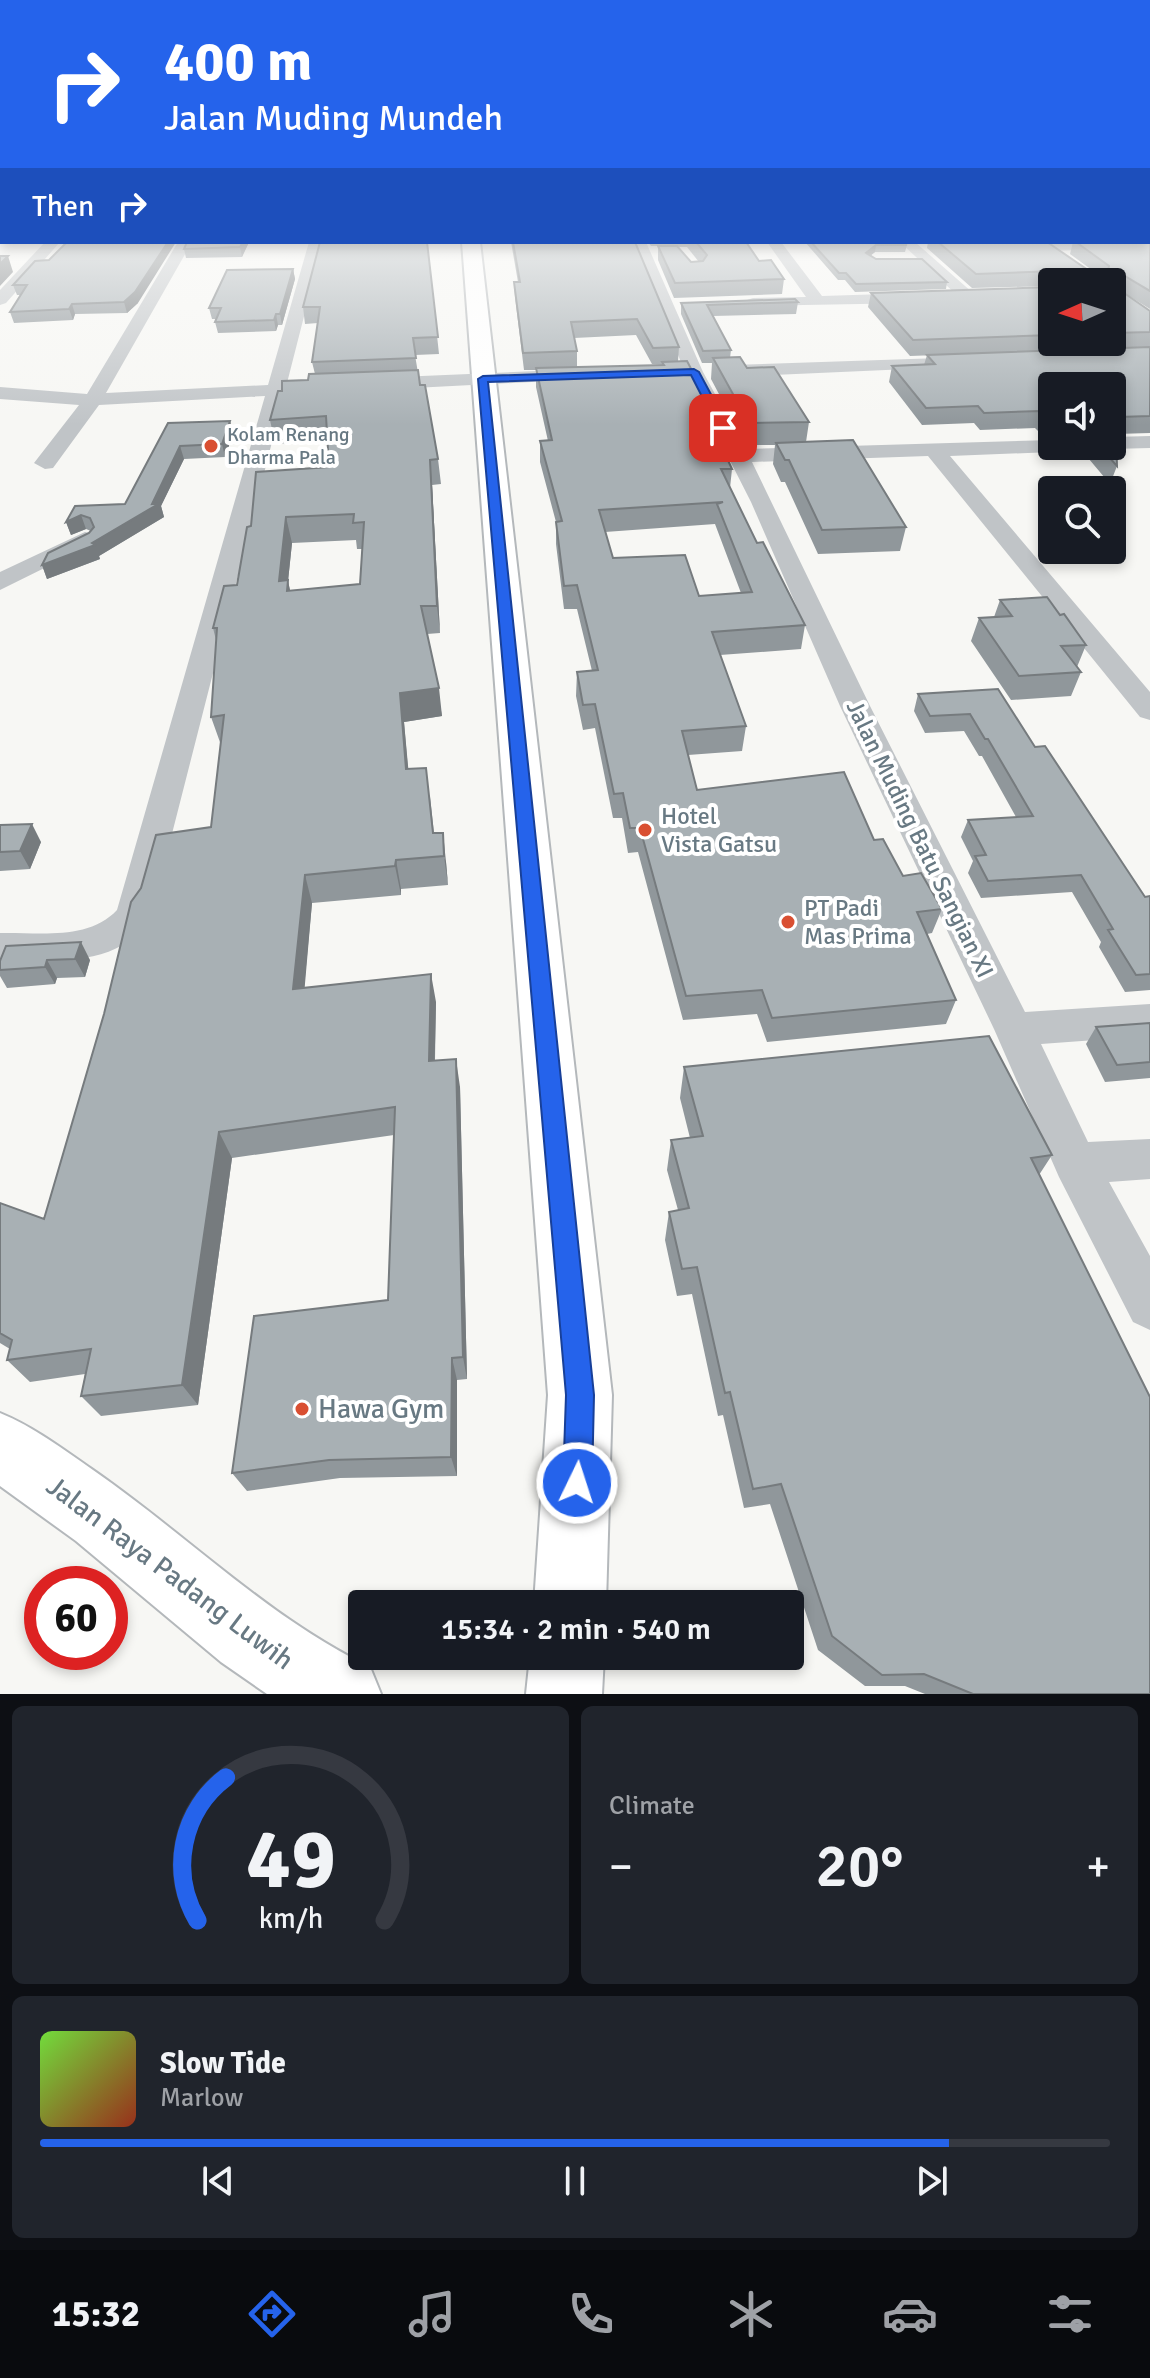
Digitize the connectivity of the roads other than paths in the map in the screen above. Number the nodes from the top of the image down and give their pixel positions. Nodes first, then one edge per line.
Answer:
1 (30, 267) edge
2 (170, 267) edge
3 (309, 267) edge
4 (473, 267) edge
5 (656, 267) edge
6 (792, 267) edge
7 (934, 267) edge
8 (943, 275) junction
9 (918, 276) edge
10 (0, 300) edge
11 (817, 301) junction
12 (742, 303) edge
13 (991, 361) edge
14 (686, 372) junction
15 (602, 375) edge
16 (483, 379) junction
17 (276, 390) junction
18 (0, 393) edge
19 (93, 400) junction
20 (1150, 442) edge
21 (1126, 443) edge
22 (1038, 447) edge
23 (1126, 449) edge
24 (935, 451) junction
25 (738, 456) junction
26 (45, 463) dead end
27 (1150, 467) edge
28 (85, 539) edge
29 (0, 582) edge
30 (1150, 711) edge
31 (0, 947) edge
32 (1150, 1020) edge
33 (1014, 1029) junction
34 (1150, 1159) edge
35 (1075, 1163) junction
36 (1150, 1305) edge
37 (0, 1446) edge
38 (571, 1590) edge
39 (566, 1670) edge
40 (343, 1694) edge
41 (564, 1694) edge

1 - 10 street
2 - 19 street
3 - 17 street
4 - 16 main road
5 - 14 street, Jalan Muding Batu Sangian XI
6 - 11 street
7 - 8 street
8 - 9 street
8 - 11 street
11 - 12 street
13 - 14 street
14 - 25 street, Jalan Muding Batu Sangian XI
15 - 16 street
16 - 17 street
16 - 38 main road
17 - 19 street
17 - 31 street
18 - 19 street
19 - 26 street
20 - 21 street
22 - 24 street
23 - 27 street
24 - 25 street
24 - 30 street
25 - 33 street, Jalan Muding Batu Sangian XI
28 - 29 street
32 - 33 street
33 - 35 street, Jalan Muding Batu Sangian XI
34 - 35 street
35 - 36 street, Jalan Muding Batu Sangian XI
37 - 40 main road, Jalan Raya Padang Luwih
39 - 41 main road

